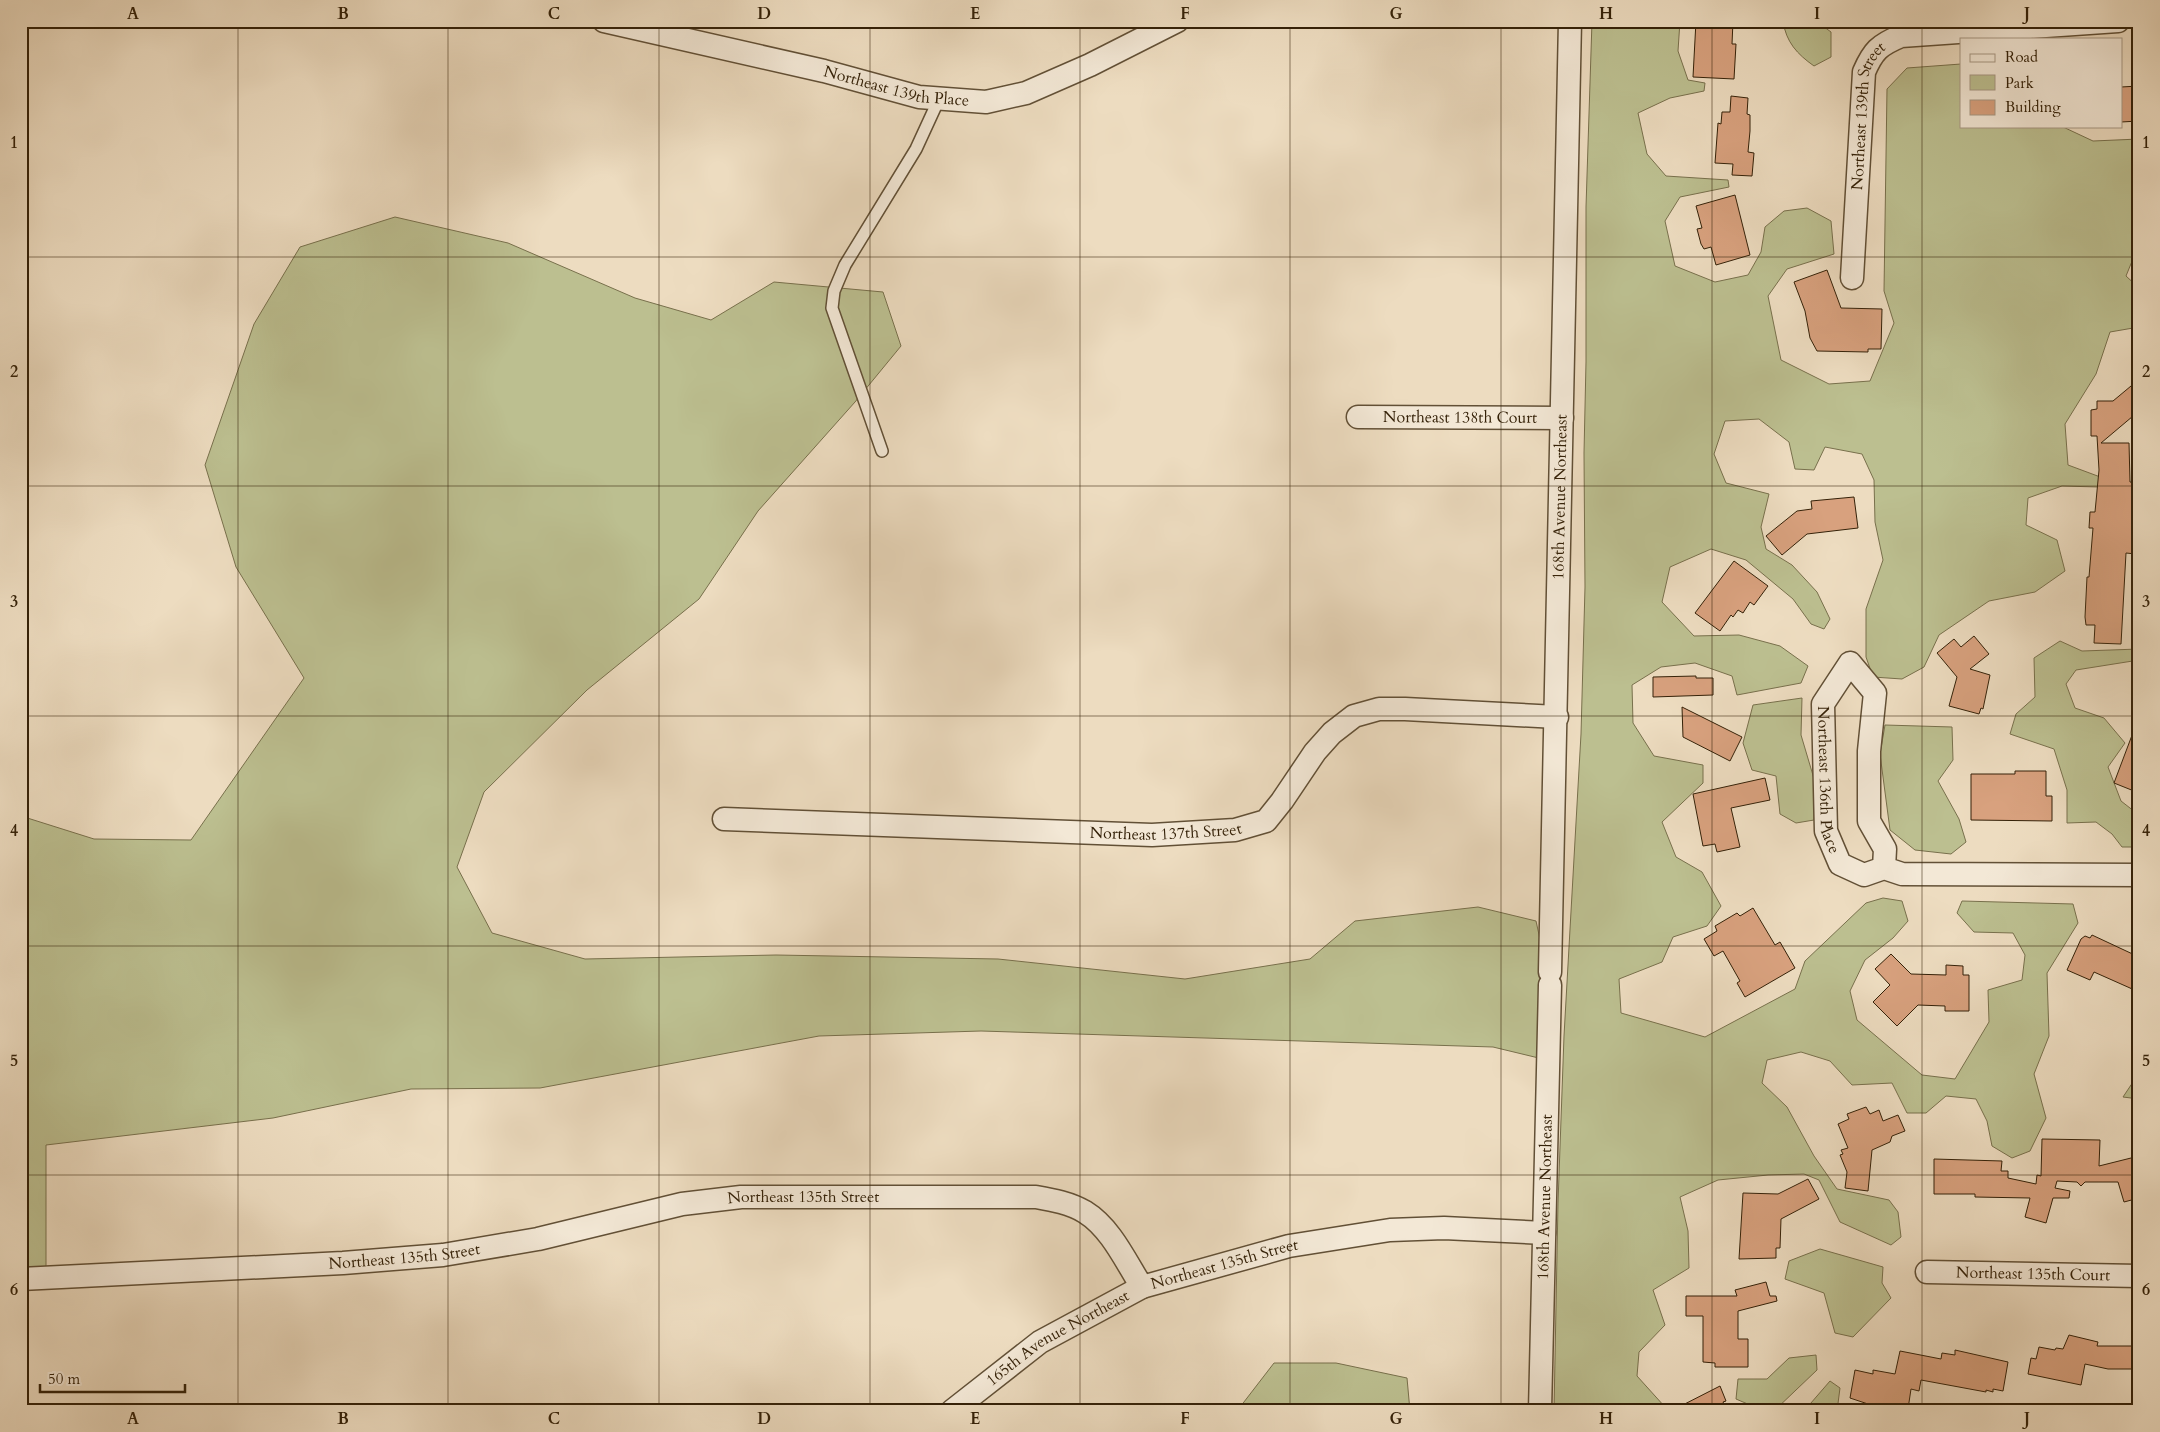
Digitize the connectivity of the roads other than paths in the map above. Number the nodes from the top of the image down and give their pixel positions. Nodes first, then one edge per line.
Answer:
1 (604, 21) edge
2 (1177, 21) edge
3 (1570, 21) edge
4 (2118, 21) edge
5 (939, 99) junction
6 (1852, 278) dead end
7 (1358, 417) dead end
8 (1562, 418) junction
9 (882, 451) dead end
10 (1557, 717) junction
11 (724, 819) dead end
12 (1884, 868) junction
13 (2139, 874) edge
14 (1544, 1233) junction
15 (1927, 1272) dead end
16 (2139, 1276) edge
17 (21, 1278) edge
18 (1142, 1287) junction
19 (952, 1411) edge
20 (1540, 1411) edge

1 - 5 street, Northeast 139th Place
2 - 5 street, Northeast 139th Place
3 - 8 street, 168th Avenue Northeast
4 - 6 street, Northeast 139th Street
5 - 9 lane
7 - 8 street, Northeast 138th Court
8 - 10 street, 168th Avenue Northeast
10 - 11 street, Northeast 137th Street
10 - 14 street, 168th Avenue Northeast
12 - 12 street, Northeast 136th Place
12 - 13 street, Northeast 136th Place
14 - 18 street, Northeast 135th Street
14 - 20 street, 168th Avenue Northeast
15 - 16 street, Northeast 135th Court
17 - 18 street, Northeast 135th Street
18 - 19 street, 165th Avenue Northeast

